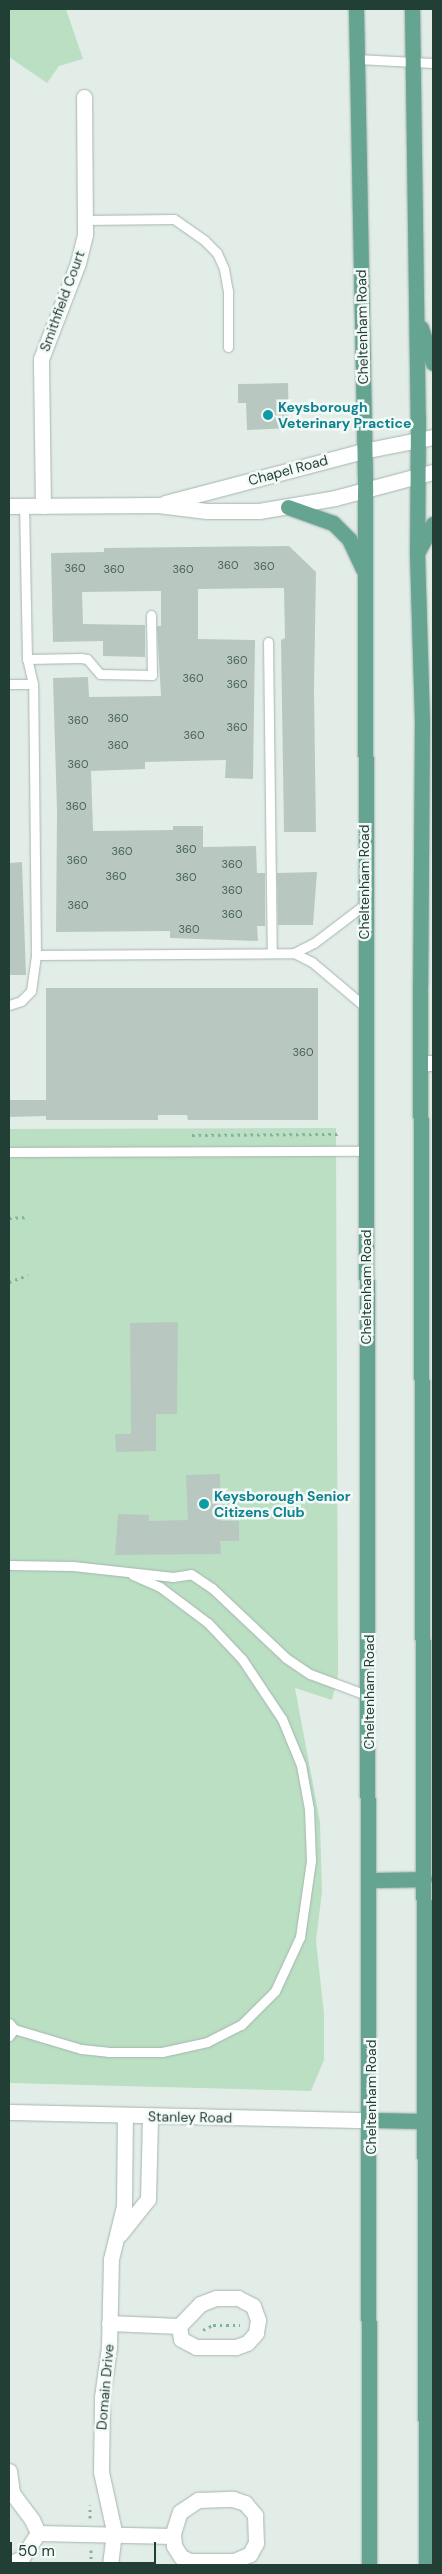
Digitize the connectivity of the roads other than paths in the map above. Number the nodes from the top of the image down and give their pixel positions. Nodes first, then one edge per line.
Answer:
1 (356, 9) edge
2 (412, 9) edge
3 (357, 59) junction
4 (413, 63) junction
5 (433, 63) edge
6 (84, 97) dead end
7 (85, 220) junction
8 (417, 318) junction
9 (228, 347) dead end
10 (433, 362) edge
11 (426, 438) edge
12 (363, 451) junction
13 (433, 472) edge
14 (417, 476) junction
15 (365, 491) junction
16 (158, 505) junction
17 (16, 506) edge
18 (43, 506) junction
19 (288, 507) junction
20 (433, 524) edge
21 (416, 553) junction
22 (364, 570) junction
23 (151, 615) dead end
24 (268, 642) dead end
25 (27, 659) junction
26 (9, 684) edge
27 (33, 684) junction
28 (364, 905) junction
29 (272, 953) junction
30 (294, 953) junction
31 (36, 955) junction
32 (9, 1005) edge
33 (364, 1006) junction
34 (427, 1063) edge
35 (366, 1151) junction
36 (9, 1152) edge
37 (9, 1565) edge
38 (133, 1575) junction
39 (369, 1696) junction
40 (428, 1879) edge
41 (370, 1880) junction
42 (10, 2029) edge
43 (9, 2112) edge
44 (125, 2116) junction
45 (150, 2116) junction
46 (371, 2120) junction
47 (425, 2121) junction
48 (118, 2238) junction
49 (109, 2323) junction
50 (179, 2326) junction
51 (9, 2471) edge
52 (12, 2498) edge
53 (430, 2503) edge
54 (38, 2533) junction
55 (114, 2535) junction
56 (173, 2536) junction
57 (9, 2564) edge
58 (110, 2565) edge
59 (370, 2565) edge
60 (426, 2565) edge

1 - 3 main road, Cheltenham Road
2 - 4 main road
3 - 4 lane
3 - 12 main road, Cheltenham Road
4 - 5 lane
4 - 8 main road
6 - 7 street, Smithfield Court
7 - 9 lane
7 - 18 street, Smithfield Court
8 - 10 main road
8 - 11 main road
11 - 12 street, Chapel Road
11 - 14 main road
12 - 15 main road, Cheltenham Road
12 - 16 street, Chapel Road
13 - 14 street, Chapel Road
14 - 15 street, Chapel Road
14 - 21 main road
15 - 19 street, Chapel Road
15 - 22 main road, Cheltenham Road
16 - 18 street, Chapel Road
16 - 19 street, Chapel Road
17 - 18 street, Chapel Road
17 - 25 lane
19 - 22 main road
20 - 21 main road
21 - 34 main road
22 - 28 main road, Cheltenham Road
23 - 25 lane
24 - 29 lane
25 - 27 lane
26 - 27 lane
27 - 31 lane
28 - 30 lane
28 - 33 main road, Cheltenham Road
29 - 30 lane
29 - 31 lane
30 - 33 lane
31 - 32 lane
33 - 35 main road, Cheltenham Road
34 - 40 main road
35 - 36 lane
35 - 39 main road, Cheltenham Road
37 - 38 lane
38 - 39 lane
38 - 42 lane
39 - 41 main road, Cheltenham Road
40 - 41 main road
40 - 47 main road
41 - 46 main road, Cheltenham Road
43 - 44 street, Stanley Road
44 - 45 street, Stanley Road
44 - 48 street, Domain Drive
45 - 46 street, Stanley Road
45 - 48 street, Domain Drive
46 - 47 main road
46 - 59 main road, Cheltenham Road
47 - 53 main road
48 - 49 street, Domain Drive
49 - 50 street
49 - 55 street, Domain Drive
50 - 50 street
51 - 52 street
52 - 54 street
53 - 60 main road
54 - 55 street
54 - 57 street
55 - 56 street
55 - 58 street, Domain Drive
56 - 56 street

